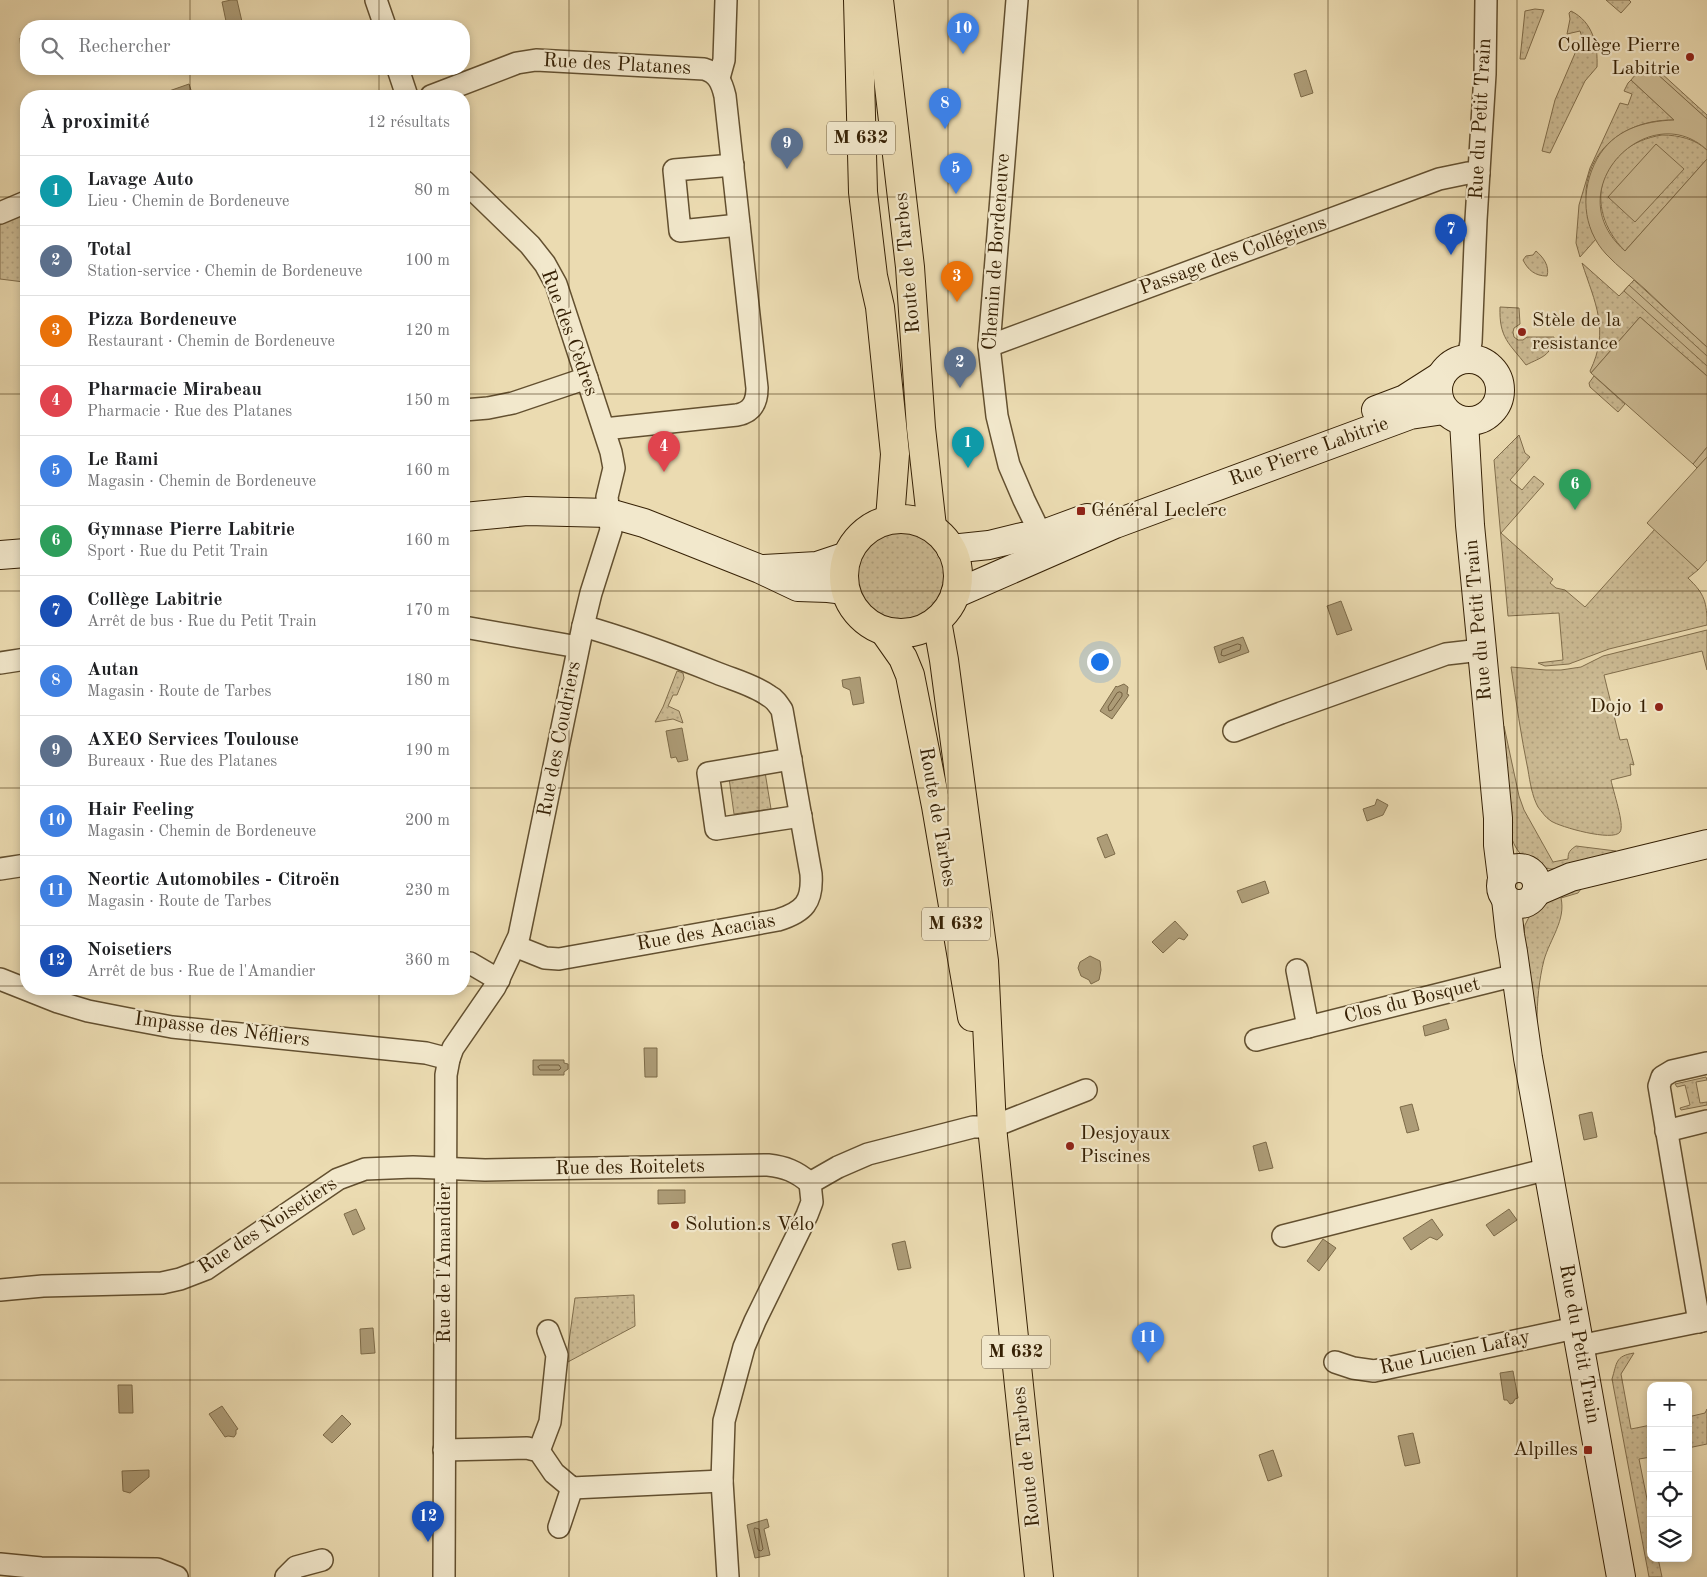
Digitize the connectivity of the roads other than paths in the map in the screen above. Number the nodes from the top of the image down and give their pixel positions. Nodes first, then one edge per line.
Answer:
1 (376, 0) edge
2 (726, 0) edge
3 (858, 0) edge
4 (879, 0) edge
5 (1017, 0) edge
6 (1486, 0) edge
7 (383, 20) edge
8 (400, 75) edge
9 (719, 78) junction
10 (405, 90) edge
11 (447, 90) edge
12 (732, 165) junction
13 (1479, 173) junction
14 (470, 187) edge
15 (20, 205) edge
16 (0, 213) edge
17 (739, 225) junction
18 (989, 346) junction
19 (1468, 359) junction
20 (1441, 376) junction
21 (587, 378) junction
22 (470, 410) edge
23 (1454, 416) junction
24 (604, 429) junction
25 (609, 513) junction
26 (470, 517) edge
27 (890, 519) junction
28 (932, 527) junction
29 (1043, 545) junction
30 (951, 549) junction
31 (20, 553) edge
32 (0, 555) edge
33 (847, 556) junction
34 (760, 569) junction
35 (845, 590) junction
36 (955, 594) junction
37 (937, 621) junction
38 (470, 627) edge
39 (884, 631) junction
40 (580, 636) junction
41 (1481, 650) junction
42 (20, 660) edge
43 (0, 663) edge
44 (1234, 732) dead end
45 (791, 759) junction
46 (801, 816) junction
47 (1707, 844) edge
48 (20, 866) edge
49 (0, 869) edge
50 (1522, 885) junction
51 (470, 963) edge
52 (1515, 963) junction
53 (506, 964) junction
54 (1297, 970) dead end
55 (0, 979) edge
56 (20, 987) edge
57 (40, 995) edge
58 (1308, 1027) junction
59 (1256, 1040) dead end
60 (449, 1059) junction
61 (1707, 1063) edge
62 (1086, 1090) dead end
63 (1707, 1121) edge
64 (992, 1128) junction
65 (1666, 1132) junction
66 (446, 1168) junction
67 (1548, 1170) junction
68 (810, 1183) junction
69 (1283, 1236) dead end
70 (0, 1290) edge
71 (1703, 1321) edge
72 (548, 1331) dead end
73 (1577, 1337) junction
74 (1335, 1362) dead end
75 (444, 1450) junction
76 (539, 1451) junction
77 (722, 1481) junction
78 (572, 1488) junction
79 (559, 1527) dead end
80 (322, 1560) dead end
81 (0, 1564) edge
82 (0, 1577) edge
83 (177, 1577) edge
84 (286, 1577) edge
85 (444, 1577) edge
86 (728, 1577) edge
87 (1039, 1577) edge
88 (1621, 1577) edge

1 - 7 street
2 - 9 street
3 - 27 main road, Route de Tarbes / M 632
4 - 28 main road, Route de Tarbes / M 632
5 - 18 street, Chemin de Bordeneuve
6 - 13 street, Rue du Petit Train
8 - 10 street
9 - 11 street, Rue des Platanes
9 - 12 street, Rue des Platanes
12 - 17 street, Rue des Platanes
12 - 17 street
13 - 18 street, Passage des Collégiens
13 - 19 street, Rue du Petit Train
14 - 21 street, Rue des Cèdres
15 - 16 street
17 - 24 street, Rue des Platanes
18 - 29 street, Chemin de Bordeneuve
19 - 20 street
19 - 23 street
20 - 23 street
20 - 29 street, Rue Pierre Labitrie
21 - 22 street
21 - 24 street, Rue des Cèdres
23 - 29 street, Rue Pierre Labitrie
23 - 41 street, Rue du Petit Train
24 - 25 street, Rue des Cèdres
25 - 26 street
25 - 34 street
25 - 40 street, Rue des Coudriers
27 - 28 main road, Route de Tarbes
27 - 33 main road, Route de Tarbes
28 - 30 main road, Route de Tarbes
29 - 30 street, Rue Pierre Labitrie
29 - 36 street, Rue Pierre Labitrie
30 - 36 main road, Route de Tarbes
31 - 32 street
33 - 34 street
33 - 35 main road, Route de Tarbes
34 - 35 street
35 - 39 main road, Route de Tarbes
36 - 37 main road, Route de Tarbes
37 - 39 main road, Route de Tarbes
37 - 64 main road, Route de Tarbes / M 632
38 - 40 street, Rue des Acacias
39 - 64 main road, Route de Tarbes / M 632
40 - 45 street, Rue des Acacias
40 - 53 street, Rue des Coudriers
41 - 44 street
41 - 50 street, Rue du Petit Train
42 - 43 street
45 - 46 street, Rue des Acacias
45 - 46 street
46 - 53 street, Rue des Acacias
47 - 50 street
48 - 49 street
50 - 52 street, Rue du Petit Train
51 - 53 street
52 - 58 street, Clos du Bosquet
52 - 67 street, Rue du Petit Train
53 - 60 street, Rue de l'Amandier
54 - 58 street
55 - 56 street, Impasse des Néfliers
57 - 60 street, Impasse des Néfliers
58 - 59 street, Clos du Bosquet
60 - 66 street, Rue de l'Amandier
61 - 65 street
62 - 64 street
63 - 65 street
64 - 68 street
64 - 87 main road, Route de Tarbes / M 632
65 - 71 street
66 - 68 street, Rue des Roitelets
66 - 70 street, Rue des Noisetiers
66 - 75 street, Rue de l'Amandier
67 - 69 street
67 - 73 street, Rue du Petit Train
68 - 77 street
71 - 73 street, Rue Lucien Lafay
72 - 76 street
73 - 74 street, Rue Lucien Lafay
73 - 88 street, Rue du Petit Train
75 - 76 street
75 - 85 street, Rue de l'Amandier
76 - 78 street
77 - 78 street
77 - 86 street
78 - 79 street
80 - 84 street
81 - 82 street
81 - 83 street

